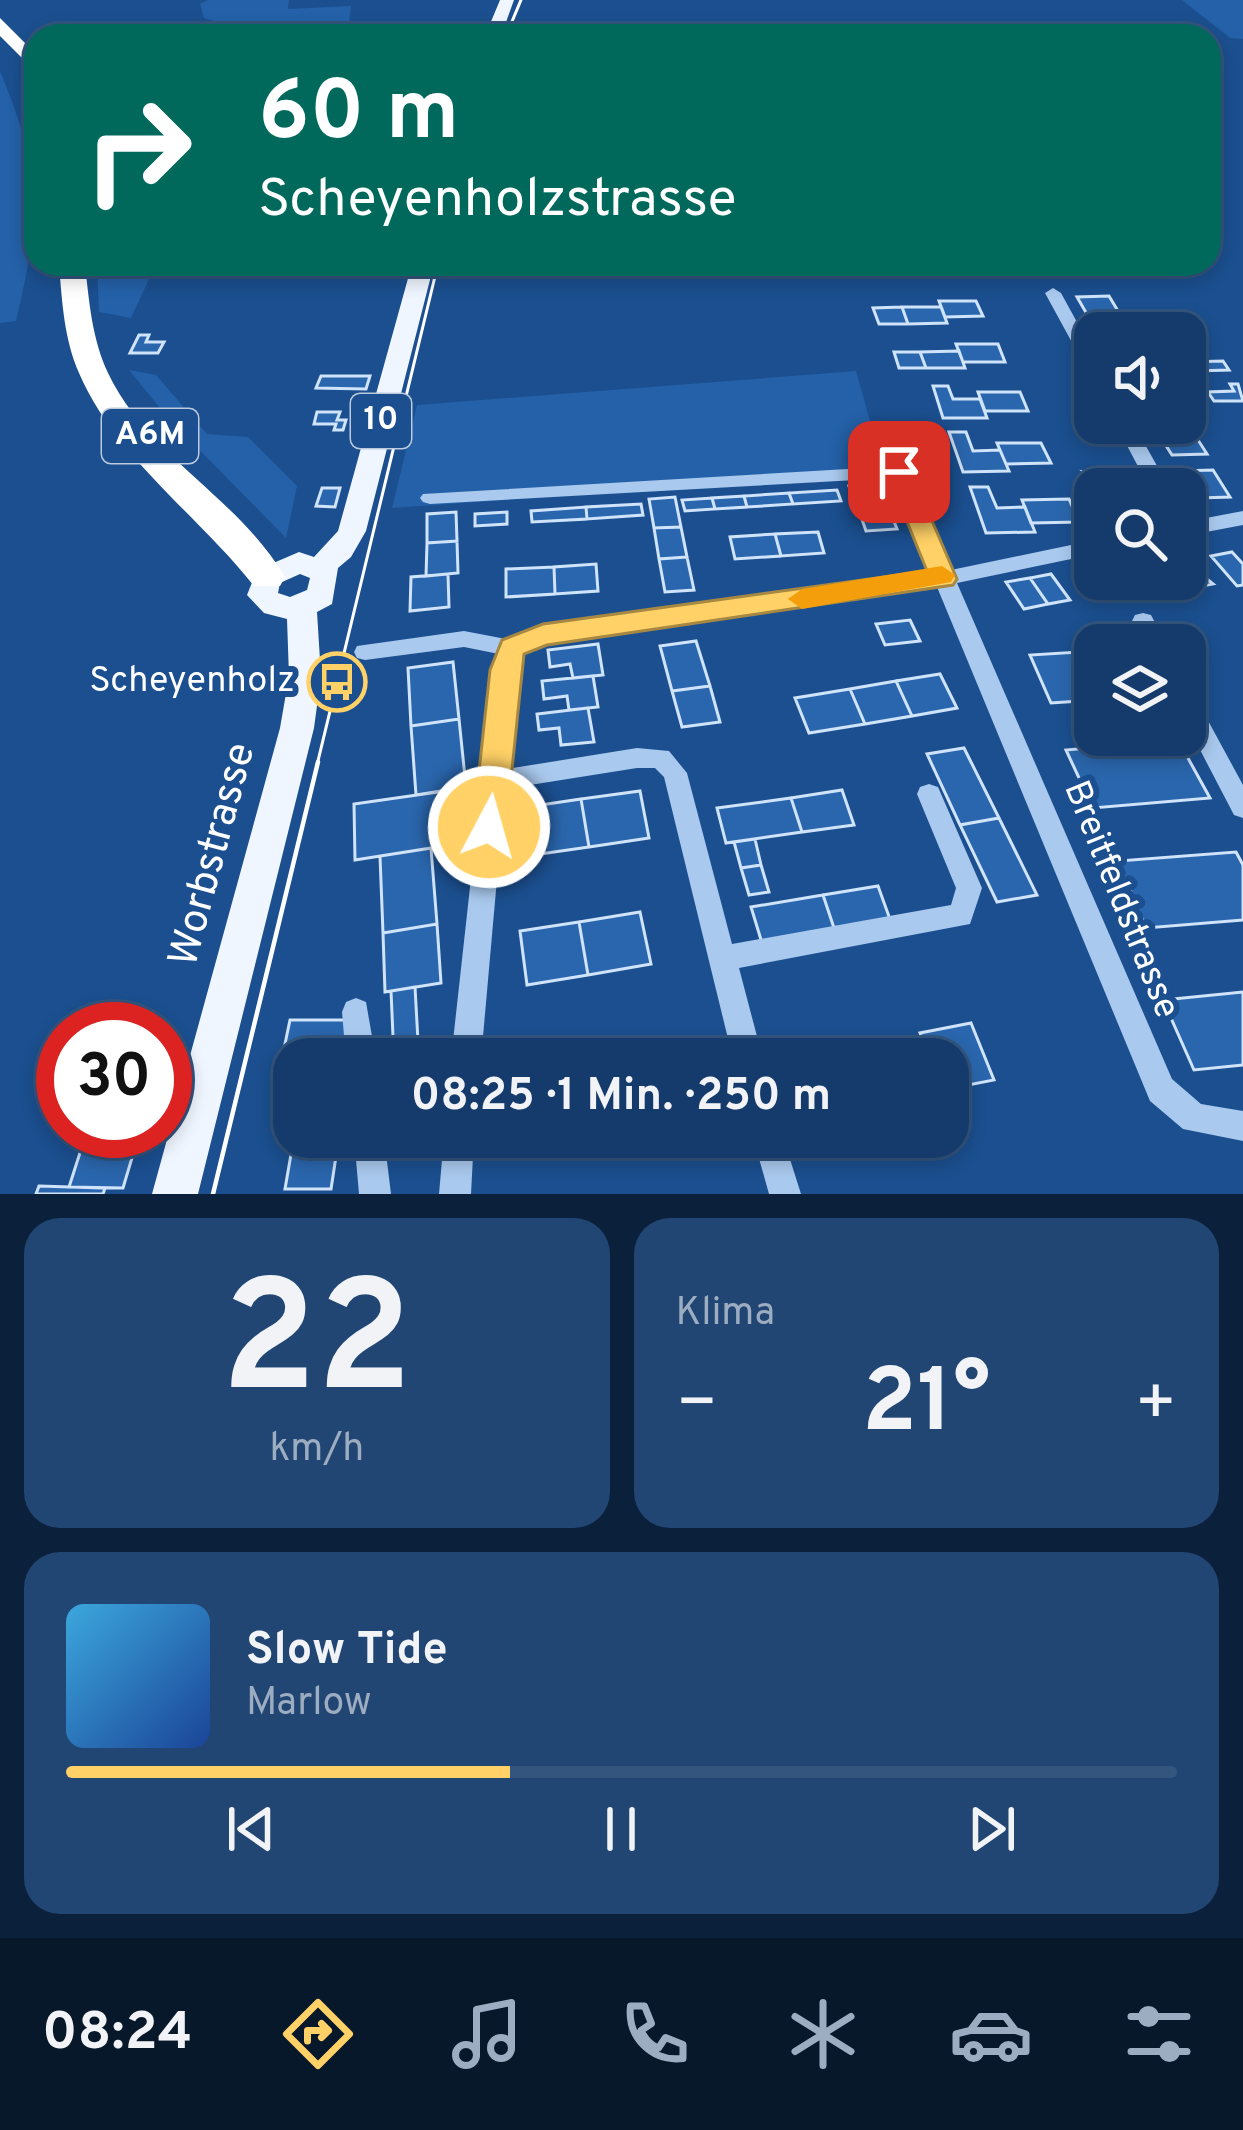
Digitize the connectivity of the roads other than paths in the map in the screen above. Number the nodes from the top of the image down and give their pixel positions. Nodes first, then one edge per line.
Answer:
1 (0, 14) edge
2 (0, 24) edge
3 (24, 39) edge
4 (24, 52) edge
5 (73, 276) edge
6 (85, 276) edge
7 (420, 276) edge
8 (1053, 293) dead end
9 (1074, 332) edge
10 (430, 498) dead end
11 (1243, 518) edge
12 (1206, 525) edge
13 (1074, 552) edge
14 (293, 569) junction
15 (944, 579) junction
16 (302, 607) junction
17 (1143, 621) dead end
18 (1145, 624) edge
19 (512, 647) junction
20 (364, 652) dead end
21 (1206, 738) edge
22 (494, 781) junction
23 (929, 794) dead end
24 (1243, 808) edge
25 (723, 958) junction
26 (356, 1012) dead end
27 (359, 1038) edge
28 (468, 1038) edge
29 (743, 1038) edge
30 (1243, 1126) edge
31 (371, 1158) edge
32 (458, 1158) edge
33 (774, 1158) edge
34 (175, 1194) edge
35 (375, 1194) edge
36 (455, 1194) edge
37 (785, 1194) edge

1 - 3 highway
2 - 4 highway
5 - 14 highway, A6M
6 - 14 highway, A6M
7 - 14 main road, 10
8 - 9 street
10 - 15 street, Breitfeldstrasse
11 - 12 street
13 - 15 street
14 - 16 main road
14 - 16 main road
15 - 19 street
15 - 30 street, Breitfeldstrasse
16 - 34 main road, Worbstrasse
17 - 18 street
19 - 20 street
19 - 22 street
21 - 24 street
22 - 25 street
22 - 28 street
23 - 25 street
25 - 29 street
26 - 27 street
31 - 35 street
32 - 36 street
33 - 37 street

